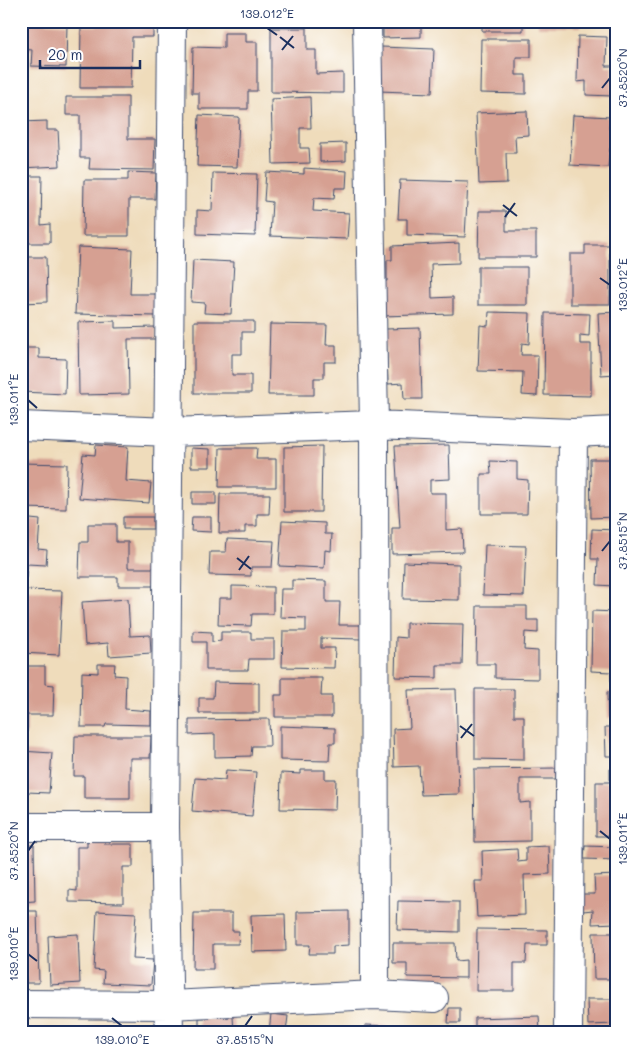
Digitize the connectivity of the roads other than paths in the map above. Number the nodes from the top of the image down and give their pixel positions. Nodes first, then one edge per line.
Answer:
1 (172, 21) edge
2 (367, 21) edge
3 (374, 425) junction
4 (21, 426) edge
5 (616, 431) edge
6 (170, 432) junction
7 (573, 433) junction
8 (21, 827) edge
9 (165, 827) junction
10 (376, 995) junction
11 (434, 998) dead end
12 (21, 1004) edge
13 (170, 1005) junction
14 (169, 1032) edge
15 (568, 1032) edge

1 - 6 street
2 - 3 street
3 - 6 street
3 - 7 street
3 - 10 street
4 - 6 street
5 - 7 street
6 - 9 street
7 - 15 street
8 - 9 street
9 - 13 street
10 - 11 street
10 - 13 street
12 - 13 street
13 - 14 street

